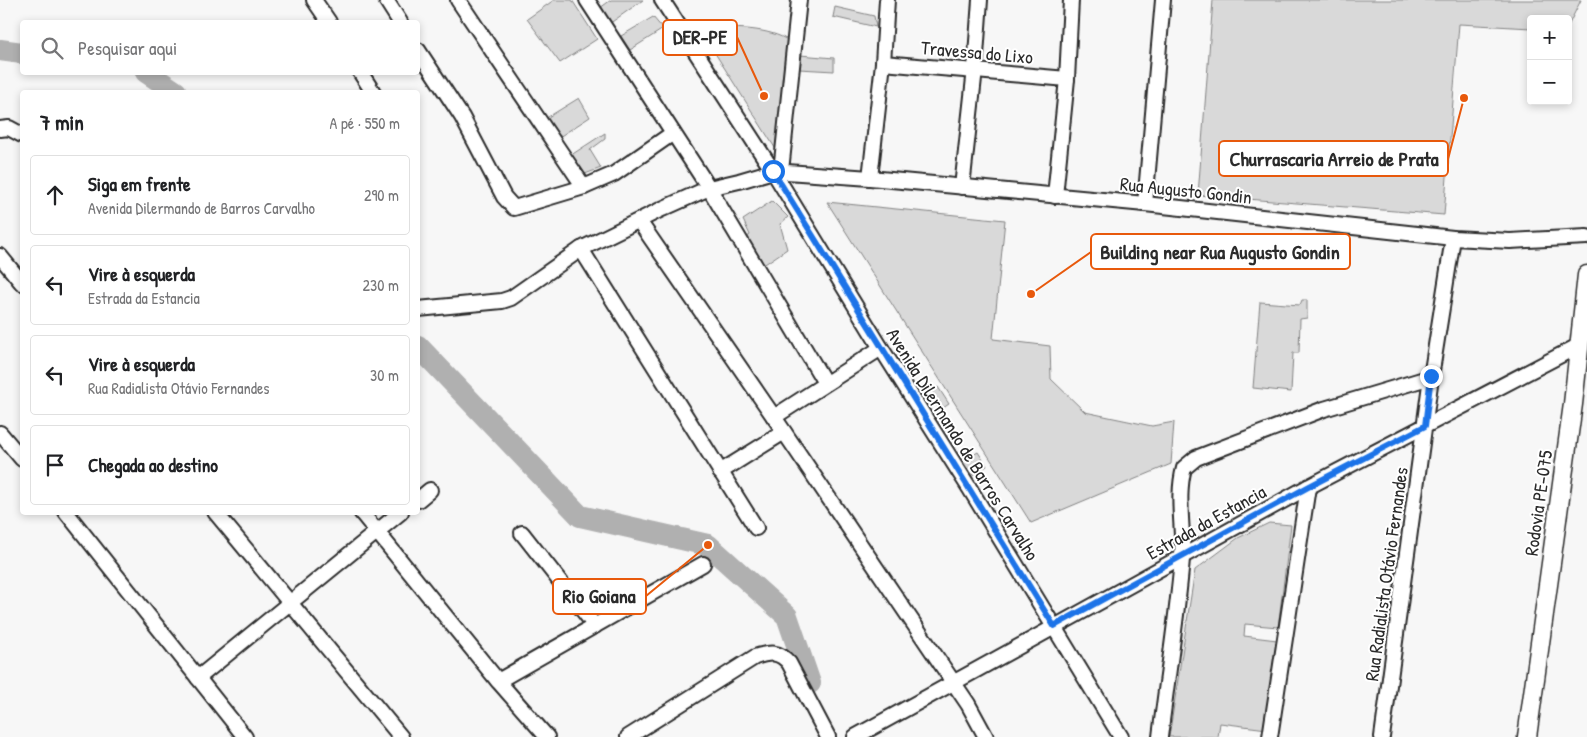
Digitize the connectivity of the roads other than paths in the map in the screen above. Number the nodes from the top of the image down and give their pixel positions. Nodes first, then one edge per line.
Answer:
1 (314, 0) edge
2 (386, 0) edge
3 (458, 0) edge
4 (587, 0) edge
5 (662, 0) edge
6 (798, 0) edge
7 (888, 0) edge
8 (980, 0) edge
9 (1071, 0) edge
10 (1163, 0) edge
11 (328, 20) edge
12 (399, 20) edge
13 (420, 53) edge
14 (883, 62) junction
15 (975, 69) junction
16 (362, 75) edge
17 (1067, 79) junction
18 (372, 90) edge
19 (0, 128) edge
20 (673, 133) junction
21 (20, 134) edge
22 (777, 171) junction
23 (870, 178) junction
24 (584, 187) junction
25 (962, 187) junction
26 (710, 188) junction
27 (1055, 196) junction
28 (1145, 204) junction
29 (639, 222) junction
30 (1587, 237) edge
31 (1453, 238) junction
32 (581, 248) junction
33 (0, 256) edge
34 (1587, 275) edge
35 (20, 281) edge
36 (420, 309) edge
37 (1584, 342) edge
38 (881, 348) junction
39 (1431, 376) junction
40 (1587, 377) edge
41 (825, 383) junction
42 (1573, 404) junction
43 (774, 417) junction
44 (1425, 426) junction
45 (784, 432) junction
46 (0, 433) edge
47 (20, 457) edge
48 (720, 472) junction
49 (1308, 487) junction
50 (430, 490) dead end
51 (420, 498) edge
52 (68, 515) edge
53 (218, 515) edge
54 (364, 515) edge
55 (397, 515) edge
56 (756, 528) dead end
57 (377, 531) junction
58 (522, 533) dead end
59 (1182, 556) junction
60 (702, 564) dead end
61 (291, 603) junction
62 (595, 626) junction
63 (1054, 626) junction
64 (198, 678) junction
65 (498, 681) junction
66 (953, 684) junction
67 (245, 737) edge
68 (401, 737) edge
69 (547, 737) edge
70 (628, 737) edge
71 (828, 737) edge
72 (855, 737) edge
73 (986, 737) edge
74 (1121, 737) edge
75 (1160, 737) edge
76 (1270, 737) edge
77 (1382, 737) edge
78 (1527, 737) edge

1 - 11 street
2 - 12 street
3 - 24 street
4 - 20 street
5 - 22 street, Avenida Dilermando de Barros Carvalho
6 - 22 street
7 - 14 street
8 - 15 street
9 - 17 street
10 - 28 street
13 - 24 street
14 - 15 street, Travessa do Lixo
14 - 23 street
15 - 17 street, Travessa do Lixo
15 - 25 street
16 - 18 street
17 - 27 street
19 - 21 street
20 - 24 street
20 - 26 street
22 - 23 street, Rua Augusto Gondin
22 - 26 street
22 - 38 street, Avenida Dilermando de Barros Carvalho
23 - 25 street, Rua Augusto Gondin
25 - 27 street, Rua Augusto Gondin
26 - 29 street
26 - 41 street
27 - 28 street, Rua Augusto Gondin
28 - 31 street, Rua Augusto Gondin
29 - 32 street
29 - 43 street
30 - 31 street, Rua Augusto Gondin
31 - 39 street, Rua Radialista Otávio Fernandes
32 - 36 street
32 - 48 street
33 - 35 street
34 - 37 main road, Rodovia PE-075
37 - 42 main road, Rodovia PE-075
37 - 44 street, Estrada da Estancia
38 - 41 street
38 - 63 street, Avenida Dilermando de Barros Carvalho
39 - 44 street, Rua Radialista Otávio Fernandes
39 - 59 street
40 - 42 main road
41 - 43 street
42 - 78 main road, Rodovia PE-075
43 - 45 street
44 - 49 street, Estrada da Estancia
44 - 77 street, Rua Radialista Otávio Fernandes
45 - 48 street
45 - 66 street
46 - 47 street
48 - 56 street
49 - 59 street, Estrada da Estancia
49 - 76 street
50 - 51 street
52 - 64 street
53 - 61 street
54 - 57 street
55 - 57 street
57 - 61 street
57 - 65 street
58 - 62 street
59 - 63 street, Estrada da Estancia
59 - 75 street
60 - 62 street
61 - 64 street
61 - 68 street
62 - 65 street
63 - 66 street, Estrada da Estancia
63 - 74 street, Avenida Dilermando de Barros Carvalho
64 - 67 street
65 - 69 street
66 - 72 street, Estrada da Estancia
66 - 73 street
70 - 71 street

